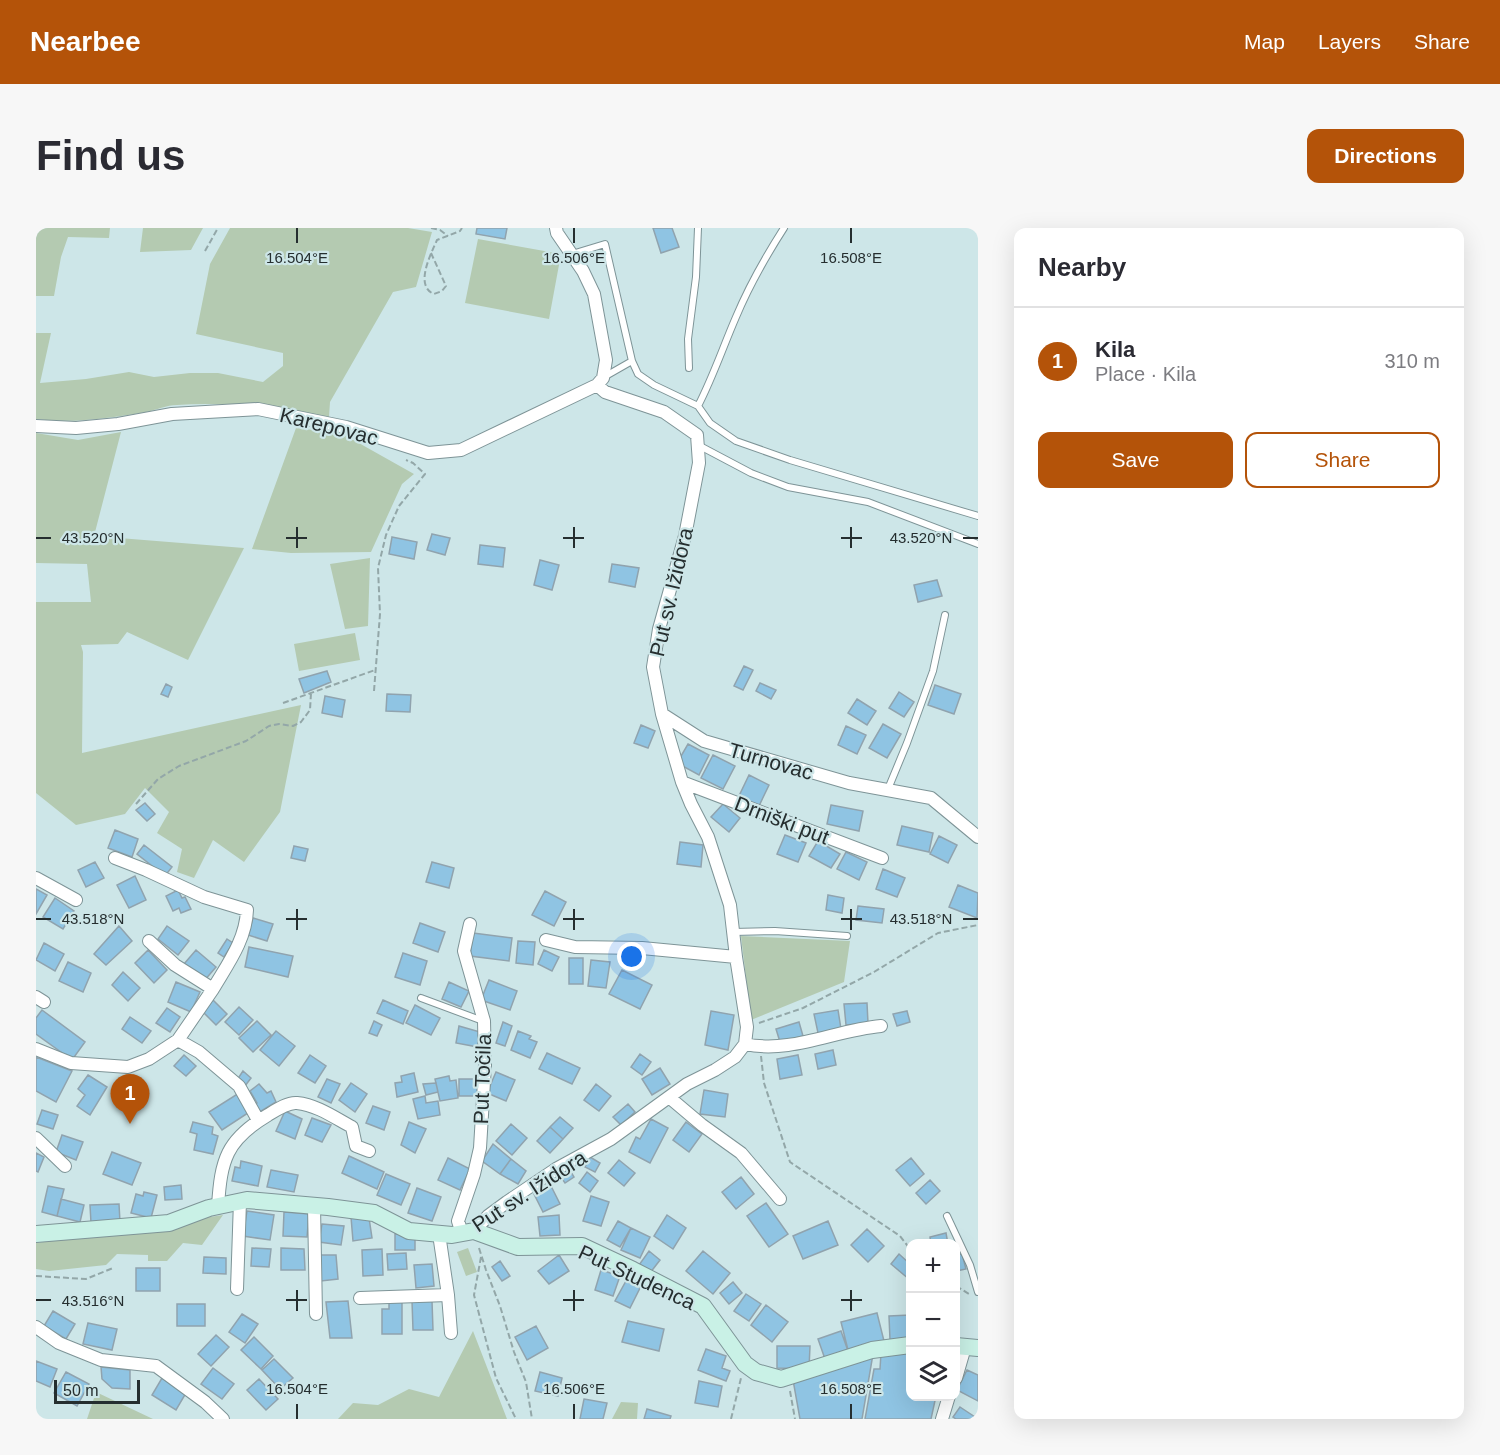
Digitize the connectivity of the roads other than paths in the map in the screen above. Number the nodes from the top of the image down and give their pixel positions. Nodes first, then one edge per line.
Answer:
1 (556, 228) edge
2 (698, 228) edge
3 (784, 228) edge
4 (572, 254) junction
5 (632, 361) junction
6 (688, 368) dead end
7 (600, 382) junction
8 (698, 406) junction
9 (36, 426) edge
10 (698, 445) junction
11 (978, 516) edge
12 (978, 544) edge
13 (945, 615) dead end
14 (662, 714) junction
15 (682, 782) junction
16 (888, 789) junction
17 (978, 837) edge
18 (115, 858) dead end
19 (882, 858) dead end
20 (36, 878) edge
21 (76, 900) dead end
22 (470, 924) dead end
23 (733, 932) junction
24 (847, 936) dead end
25 (546, 940) dead end
26 (149, 941) dead end
27 (736, 957) junction
28 (213, 989) junction
29 (421, 998) dead end
30 (484, 1021) junction
31 (881, 1026) dead end
32 (178, 1040) junction
33 (745, 1044) junction
34 (36, 1049) edge
35 (670, 1098) junction
36 (258, 1120) junction
37 (36, 1138) edge
38 (369, 1150) dead end
39 (65, 1166) dead end
40 (780, 1199) dead end
41 (240, 1202) junction
42 (218, 1206) junction
43 (314, 1206) junction
44 (947, 1216) dead end
45 (468, 1232) junction
46 (36, 1234) edge
47 (439, 1234) junction
48 (237, 1288) dead end
49 (978, 1292) edge
50 (448, 1295) junction
51 (360, 1298) dead end
52 (316, 1314) dead end
53 (36, 1327) edge
54 (451, 1333) dead end
55 (906, 1346) edge
56 (966, 1347) edge
57 (960, 1366) edge
58 (947, 1401) edge
59 (223, 1419) edge
60 (942, 1419) edge

1 - 4 street
2 - 6 lane
3 - 8 lane
4 - 5 lane
4 - 7 street
5 - 7 lane
5 - 8 lane
7 - 9 street, Karepovac
7 - 10 street
8 - 11 lane
10 - 12 lane
10 - 14 street, Put sv. Ižidora
13 - 16 lane
14 - 15 street, Put sv. Ižidora
14 - 16 street, Turnovac
15 - 19 street, Drniški put
15 - 23 street, Put sv. Ižidora
16 - 17 street, Turnovac
18 - 28 street
20 - 21 street
22 - 30 street, Put Točila
23 - 24 lane
23 - 27 street, Put sv. Ižidora
25 - 27 street
26 - 28 street
27 - 33 street, Put sv. Ižidora
28 - 32 street
29 - 30 lane
30 - 45 street, Put Točila
31 - 33 street
32 - 34 street
32 - 36 street
33 - 35 street, Put sv. Ižidora
35 - 40 street
35 - 45 street, Put sv. Ižidora
36 - 38 street
36 - 42 street
37 - 39 street
41 - 42 street, Put sv. Ižidora
41 - 43 street, Put sv. Ižidora
41 - 48 street
42 - 46 street, Put sv. Ižidora
43 - 47 street, Put sv. Ižidora
43 - 52 street
44 - 49 lane
45 - 47 street, Put sv. Ižidora
45 - 55 street, Put Studenca
47 - 50 street
50 - 51 street
50 - 54 street
53 - 59 street
56 - 57 street
58 - 60 street

